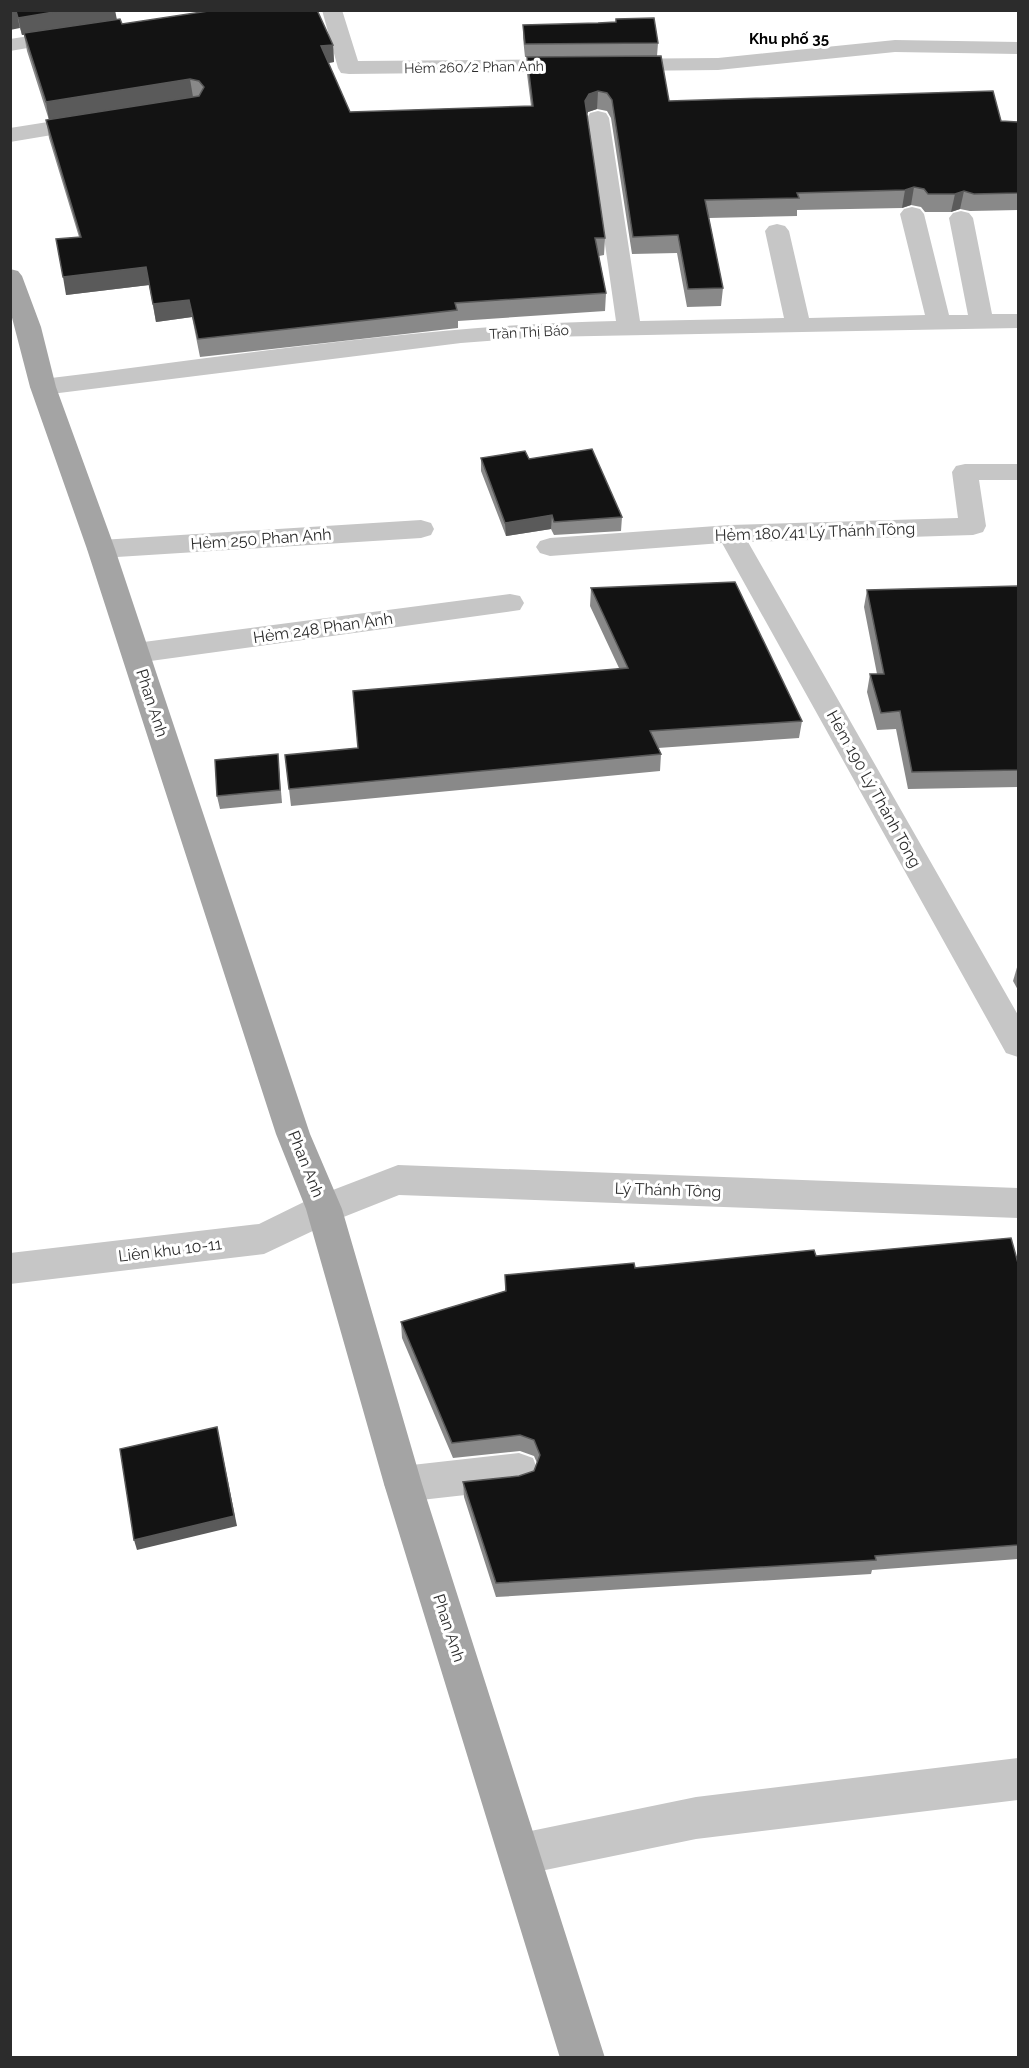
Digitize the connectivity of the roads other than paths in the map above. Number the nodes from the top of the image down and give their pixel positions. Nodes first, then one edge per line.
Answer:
1 (332, 10) edge
2 (93, 32) edge
3 (10, 45) edge
4 (1018, 48) edge
5 (115, 118) edge
6 (598, 118) edge
7 (10, 135) edge
8 (912, 214) edge
9 (961, 218) edge
10 (777, 231) dead end
11 (10, 276) edge
12 (981, 321) junction
13 (1018, 321) edge
14 (939, 322) junction
15 (798, 325) junction
16 (629, 327) junction
17 (20, 329) edge
18 (43, 387) junction
19 (1018, 472) edge
20 (421, 529) dead end
21 (730, 534) junction
22 (550, 547) dead end
23 (101, 549) junction
24 (510, 603) dead end
25 (136, 653) junction
26 (1018, 1044) edge
27 (1018, 1203) edge
28 (324, 1209) junction
29 (10, 1269) edge
30 (519, 1471) dead end
31 (403, 1484) junction
32 (1018, 1779) edge
33 (521, 1854) junction
34 (583, 2058) edge

1 - 4 street, Hẻm 260/2 Phan Anh
2 - 3 street
5 - 7 street
6 - 16 street
8 - 14 street
9 - 12 street
10 - 15 street
11 - 17 main road, Phan Anh
12 - 13 street, Trần Thị Báo
12 - 14 street, Trần Thị Báo
14 - 15 street, Trần Thị Báo
15 - 16 street, Trần Thị Báo
16 - 18 street, Trần Thị Báo
17 - 18 main road, Phan Anh
18 - 23 main road, Phan Anh
19 - 21 street, Hẻm 180/41 Lý Thánh Tông
20 - 23 street, Hẻm 250 Phan Anh
21 - 22 street, Hẻm 180/41 Lý Thánh Tông
21 - 26 street, Hẻm 190 Lý Thánh Tông
23 - 25 main road, Phan Anh
24 - 25 street, Hẻm 248 Phan Anh
25 - 28 main road, Phan Anh
27 - 28 street, Lý Thánh Tông
28 - 29 street, Liên khu 10-11
28 - 31 main road, Phan Anh
30 - 31 street
31 - 33 main road, Phan Anh
32 - 33 street
33 - 34 main road, Phan Anh

